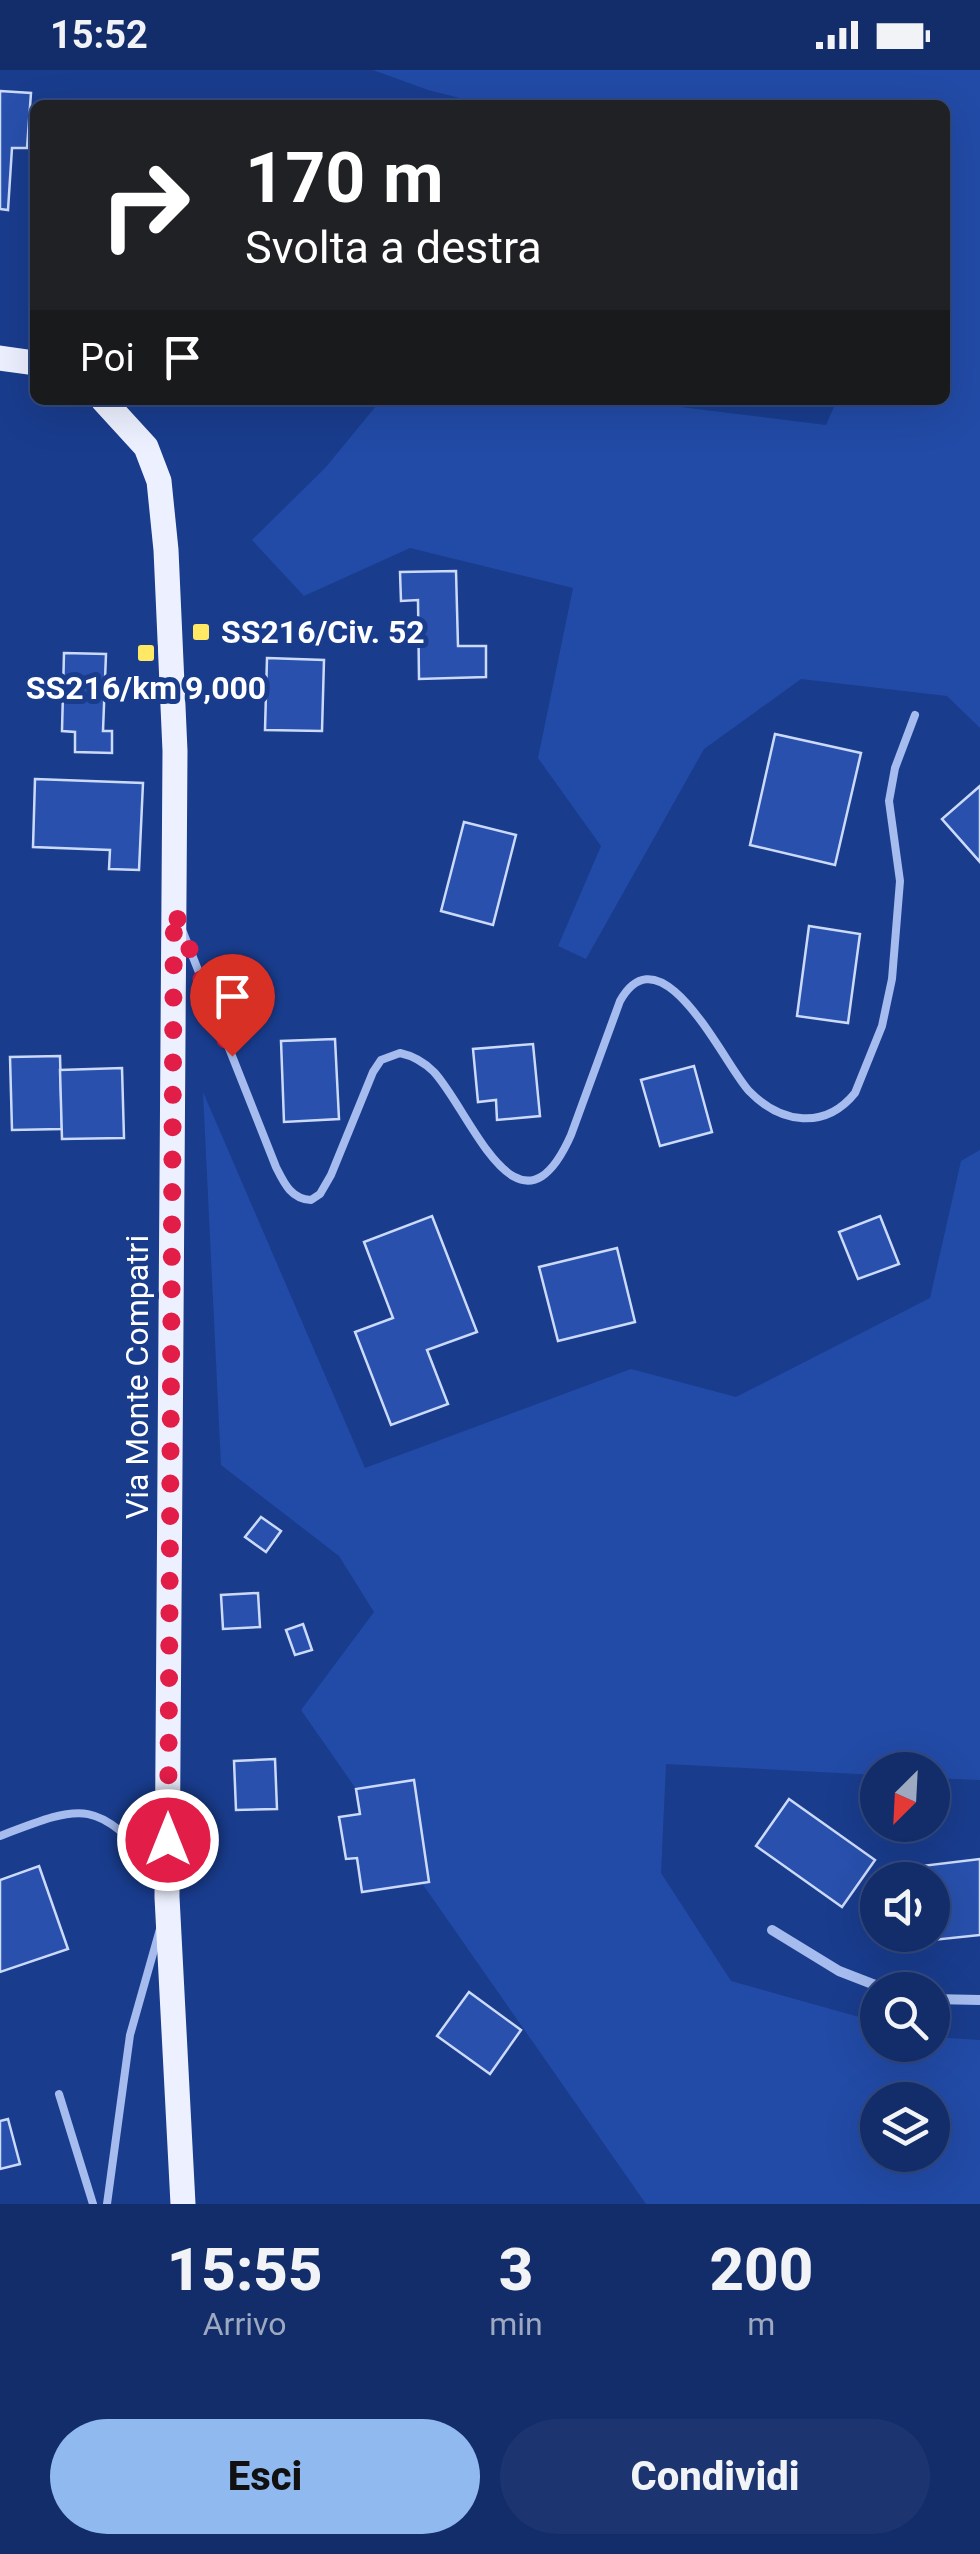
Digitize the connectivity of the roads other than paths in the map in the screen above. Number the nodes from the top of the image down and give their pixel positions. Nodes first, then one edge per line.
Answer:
1 (0, 358) edge
2 (30, 362) edge
3 (109, 405) edge
4 (915, 715) dead end
5 (174, 910) junction
6 (0, 1836) edge
7 (167, 1892) junction
8 (772, 1930) dead end
9 (860, 1979) edge
10 (950, 1999) edge
11 (980, 2000) edge
12 (59, 2094) dead end
13 (92, 2204) edge
14 (107, 2204) edge
15 (183, 2204) edge

1 - 2 main road
3 - 5 main road, Via Monte Compatri
4 - 5 lane
5 - 7 main road, Via Monte Compatri
6 - 7 lane
7 - 14 lane
7 - 15 main road, Via Monte Compatri
8 - 9 street
10 - 11 street
12 - 13 lane

